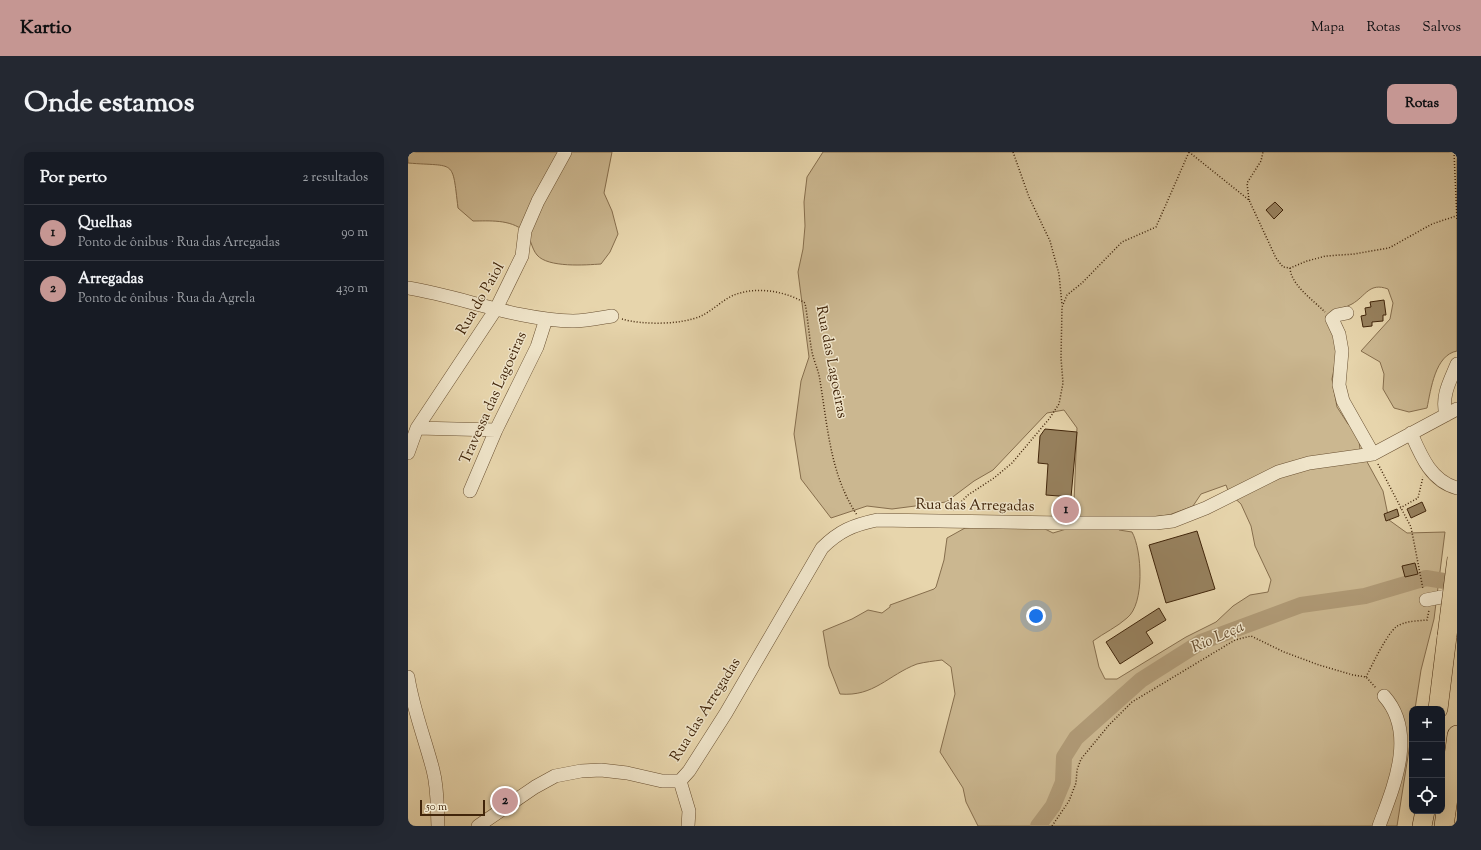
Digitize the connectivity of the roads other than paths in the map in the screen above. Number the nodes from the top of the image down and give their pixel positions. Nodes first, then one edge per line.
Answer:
1 (565, 152) edge
2 (408, 288) edge
3 (496, 310) junction
4 (1347, 313) dead end
5 (612, 316) road end
6 (546, 318) junction
7 (1457, 364) edge
8 (1452, 412) edge
9 (417, 428) junction
10 (496, 430) junction
11 (1411, 433) junction
12 (408, 453) edge
13 (1373, 454) junction
14 (1457, 488) edge
15 (470, 491) dead end
16 (1457, 558) edge
17 (1424, 594) road end
18 (1457, 594) edge
19 (408, 677) edge
20 (409, 691) edge
21 (1384, 696) road end
22 (1438, 706) edge
23 (1457, 735) edge
24 (680, 782) junction
25 (1424, 814) edge
26 (438, 826) edge
27 (478, 826) edge
28 (688, 826) edge
29 (1380, 826) edge
30 (1422, 826) edge
31 (1444, 826) edge

1 - 3 street, Rua do Paiol
2 - 3 street
3 - 6 street
3 - 9 street, Rua do Paiol
4 - 13 street
5 - 6 street
6 - 10 street, Travessa das Lagoeiras
7 - 8 street
8 - 11 street, Rua das Arregadas
9 - 10 street
9 - 12 street, Rua do Paiol
10 - 15 street, Travessa das Lagoeiras
11 - 13 street, Rua das Arregadas
11 - 14 street
13 - 24 street, Rua das Arregadas
16 - 22 highway, bridge
17 - 18 street
19 - 20 street
20 - 26 street
21 - 29 street
23 - 31 highway
24 - 27 street
24 - 28 street
25 - 30 highway

